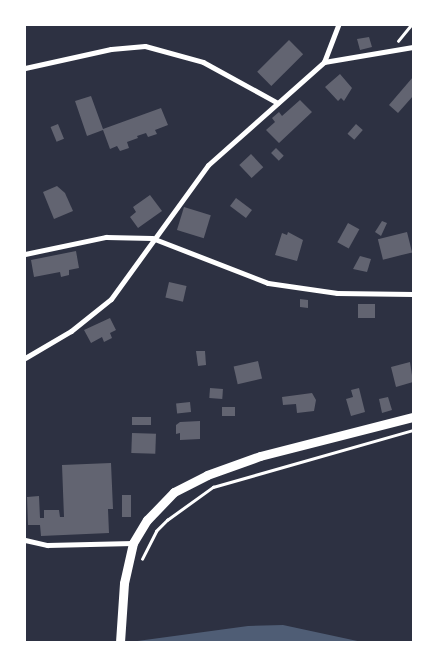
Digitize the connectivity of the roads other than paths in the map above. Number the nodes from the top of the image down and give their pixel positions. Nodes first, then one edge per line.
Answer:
1 (338, 25) edge
2 (413, 47) edge
3 (324, 62) junction
4 (25, 68) edge
5 (278, 103) junction
6 (152, 238) junction
7 (25, 254) edge
8 (413, 294) edge
9 (25, 358) edge
10 (413, 417) edge
11 (25, 540) edge
12 (133, 542) junction
13 (120, 640) edge

1 - 3 street
2 - 3 street
3 - 5 street
4 - 5 street
5 - 6 street
6 - 7 street
6 - 8 street
6 - 9 street
10 - 12 street
11 - 12 street
12 - 13 street

